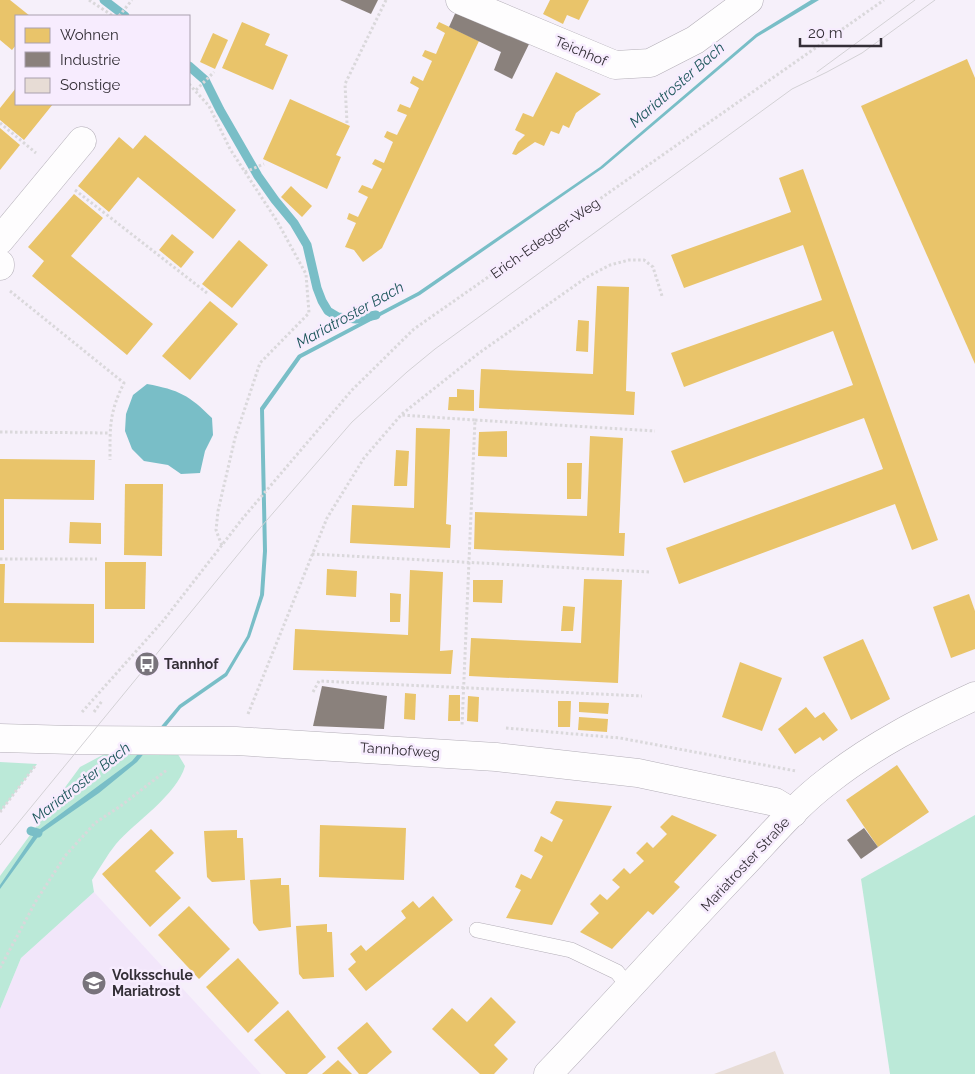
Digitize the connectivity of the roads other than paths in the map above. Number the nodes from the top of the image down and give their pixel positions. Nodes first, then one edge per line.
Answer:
1 (460, 0) edge
2 (750, 0) edge
3 (82, 141) dead end
4 (0, 240) edge
5 (975, 696) edge
6 (0, 738) edge
7 (793, 813) junction
8 (477, 930) dead end
9 (630, 988) junction
10 (548, 1074) edge

1 - 2 street, Teichhof
3 - 4 street
5 - 7 street, Mariatroster Straße
6 - 7 street, Tannhofweg
7 - 9 street, Mariatroster Straße
8 - 9 lane
9 - 10 street, Mariatroster Straße

